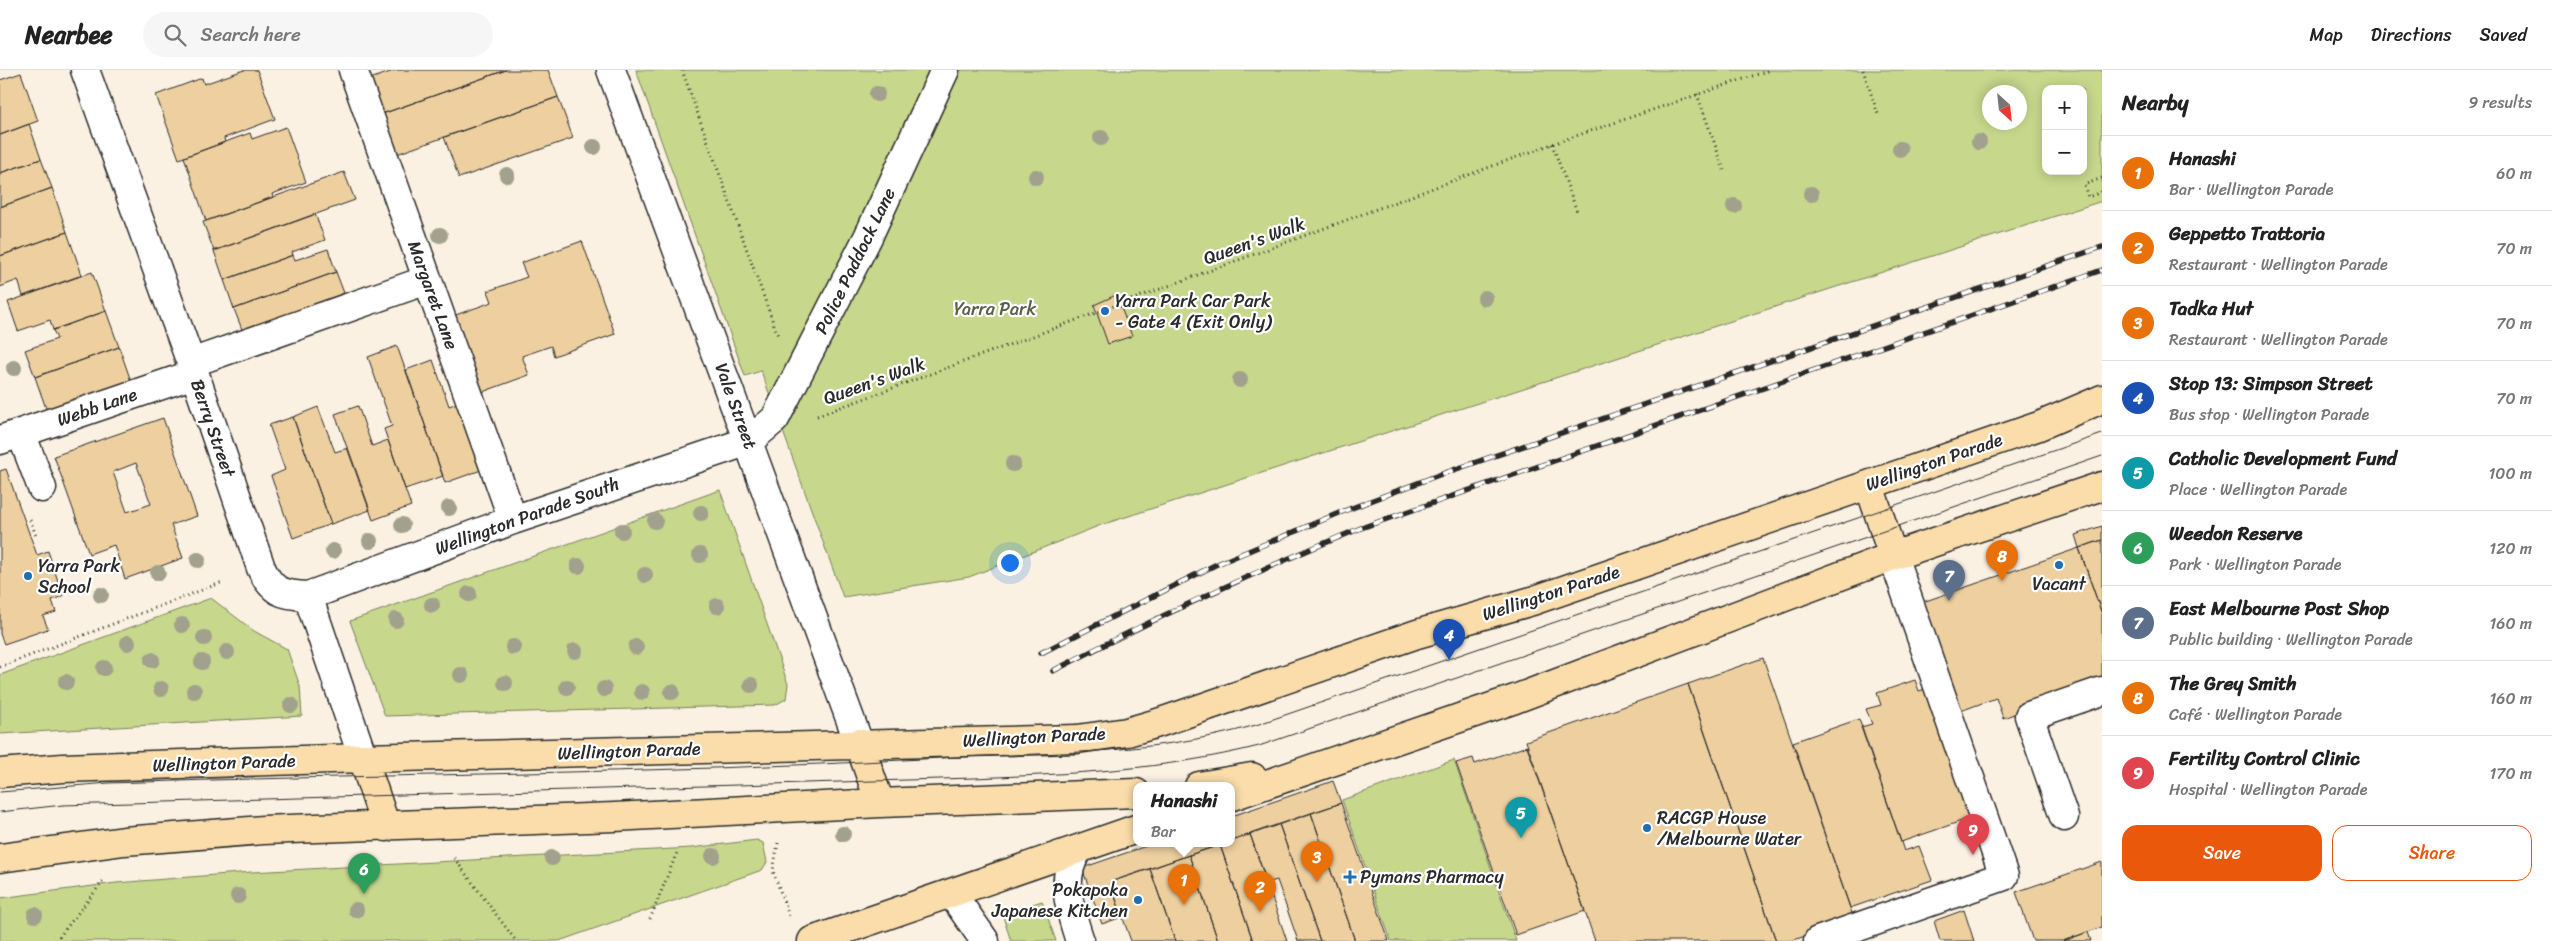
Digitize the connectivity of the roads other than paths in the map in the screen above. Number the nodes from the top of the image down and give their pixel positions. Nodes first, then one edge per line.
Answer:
1 (85, 70) edge
2 (352, 70) edge
3 (611, 70) edge
4 (946, 70) edge
5 (427, 280) junction
6 (193, 368) junction
7 (2102, 399) edge
8 (10, 437) edge
9 (748, 441) junction
10 (1869, 485) junction
11 (2102, 486) edge
12 (42, 488) dead end
13 (513, 520) junction
14 (1893, 556) junction
15 (308, 596) junction
16 (2102, 691) edge
17 (859, 743) junction
18 (364, 758) junction
19 (1315, 766) junction
20 (0, 773) edge
21 (1222, 782) edge
22 (1133, 792) edge
23 (1235, 795) edge
24 (880, 803) junction
25 (2064, 818) dead end
26 (386, 827) junction
27 (1133, 830) edge
28 (1078, 850) junction
29 (0, 858) edge
30 (952, 894) junction
31 (802, 933) edge
32 (985, 941) edge
33 (1080, 941) edge
34 (1818, 941) edge

1 - 6 street, Berry Street
2 - 5 street, Margaret Lane
3 - 9 street, Vale Street
4 - 9 street, Police Paddock Lane
5 - 6 street, Webb Lane
5 - 13 street, Margaret Lane
6 - 8 street, Webb Lane
6 - 15 street, Berry Street
7 - 10 main road, Wellington Parade
8 - 12 street
9 - 13 street, Wellington Parade South
9 - 17 street, Vale Street
10 - 14 main road
10 - 17 main road, Wellington Parade
11 - 14 main road
13 - 15 street, Wellington Parade South
14 - 19 main road
14 - 34 street
15 - 18 street
16 - 25 street
17 - 18 main road, Wellington Parade
17 - 24 main road
18 - 20 main road, Wellington Parade
18 - 26 main road
19 - 21 main road
19 - 23 main road
22 - 24 main road
24 - 26 main road
26 - 29 main road
27 - 28 main road
28 - 30 main road
28 - 33 street
30 - 31 main road
30 - 32 street

